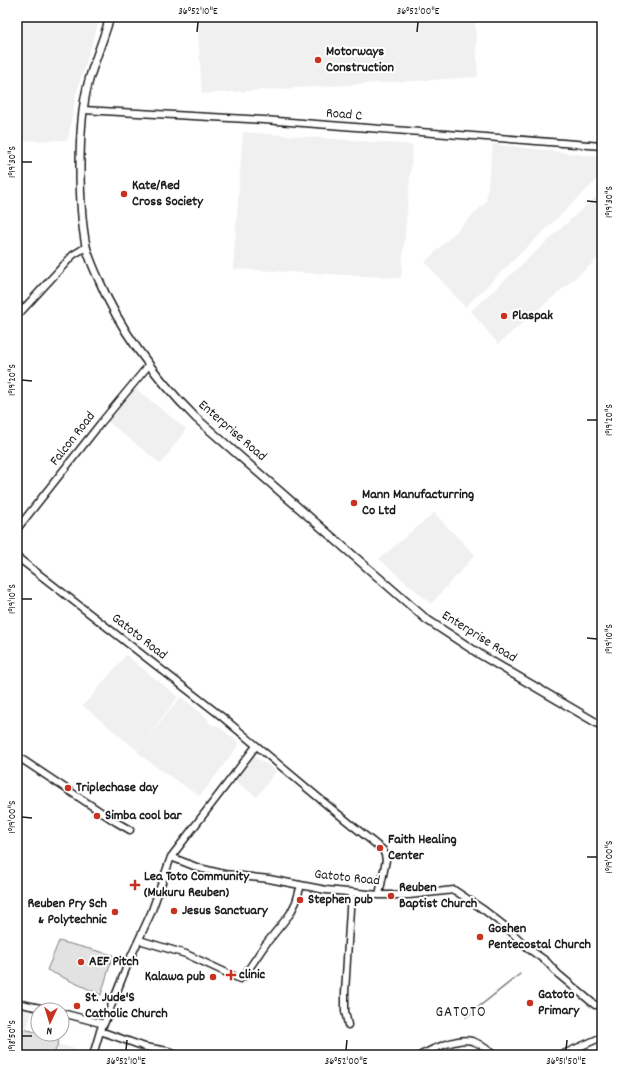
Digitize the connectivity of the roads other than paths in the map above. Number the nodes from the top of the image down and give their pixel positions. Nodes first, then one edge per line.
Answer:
1 (110, 17) edge
2 (83, 110) junction
3 (602, 146) edge
4 (86, 247) junction
5 (17, 316) edge
6 (148, 366) junction
7 (17, 529) edge
8 (17, 557) edge
9 (602, 726) edge
10 (256, 746) junction
11 (17, 756) edge
12 (130, 830) dead end
13 (171, 857) junction
14 (301, 885) junction
15 (351, 892) junction
16 (380, 895) junction
17 (139, 940) junction
18 (17, 1003) edge
19 (602, 1004) edge
20 (30, 1006) edge
21 (70, 1015) edge
22 (104, 1024) junction
23 (348, 1025) dead end
24 (100, 1031) junction
25 (602, 1037) edge
26 (93, 1055) edge
27 (176, 1055) edge
28 (420, 1055) edge
29 (494, 1055) edge
30 (561, 1055) edge

1 - 2 main road, Enterprise Road
2 - 3 street, Road C
2 - 4 main road, Enterprise Road
4 - 5 street
4 - 6 main road, Enterprise Road
6 - 7 street, Falcon Road
6 - 9 main road, Enterprise Road
8 - 10 street, Gatoto Road
10 - 13 street
10 - 16 street, Gatoto Road
11 - 12 street
13 - 14 street, Gatoto Road
13 - 17 street
14 - 15 street, Gatoto Road
14 - 17 street
15 - 16 street, Gatoto Road
15 - 23 street
16 - 19 street, Gatoto Road
17 - 22 street
18 - 20 street
21 - 22 street
22 - 24 street
24 - 26 street
24 - 27 street
25 - 30 street
28 - 29 street

